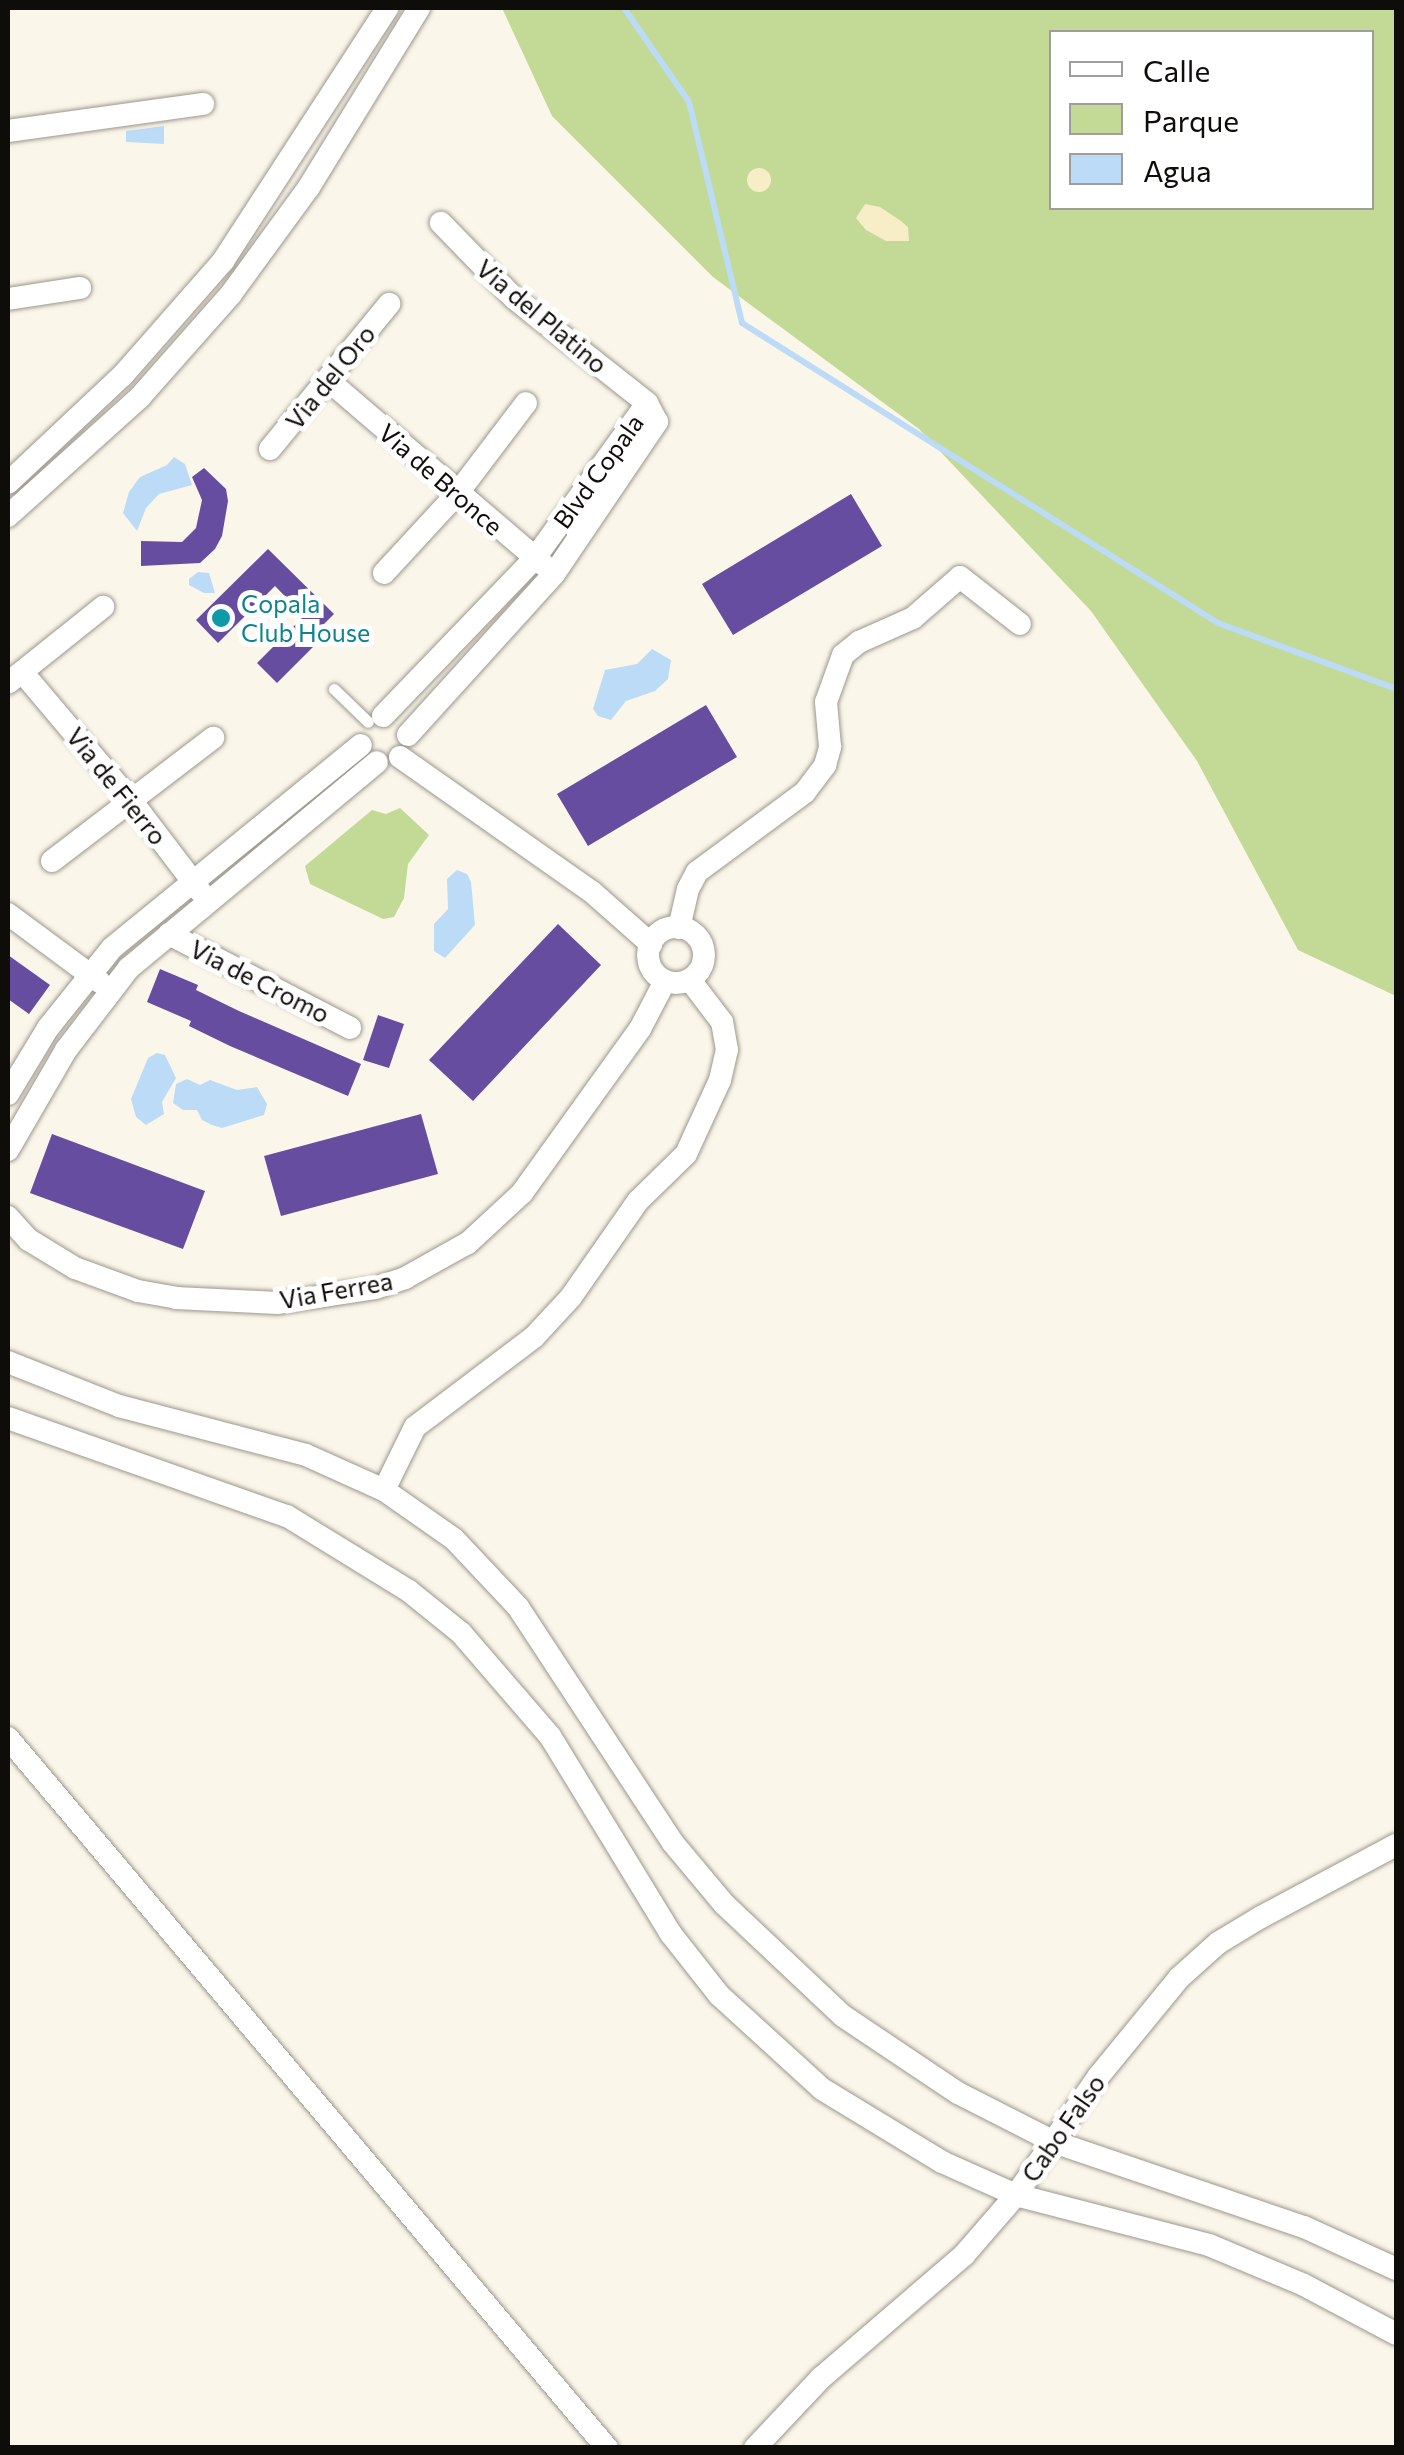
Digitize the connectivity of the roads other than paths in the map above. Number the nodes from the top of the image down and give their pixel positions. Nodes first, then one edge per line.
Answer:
1 (387, 8) edge
2 (420, 8) edge
3 (203, 104) dead end
4 (8, 131) edge
5 (441, 223) dead end
6 (80, 288) dead end
7 (8, 299) edge
8 (390, 304) dead end
9 (329, 382) junction
10 (526, 404) dead end
11 (647, 404) junction
12 (270, 449) dead end
13 (8, 483) edge
14 (457, 494) junction
15 (8, 516) edge
16 (535, 558) junction
17 (384, 573) dead end
18 (554, 574) junction
19 (103, 607) dead end
20 (1020, 624) dead end
21 (15, 678) edge
22 (334, 689) dead end
23 (376, 718) junction
24 (213, 738) dead end
25 (386, 750) junction
26 (134, 803) junction
27 (52, 861) dead end
28 (193, 881) junction
29 (207, 903) junction
30 (8, 914) edge
31 (679, 928) junction
32 (169, 934) junction
33 (651, 944) junction
34 (88, 974) junction
35 (690, 980) junction
36 (665, 981) junction
37 (111, 989) junction
38 (350, 1028) dead end
39 (8, 1094) edge
40 (8, 1150) edge
41 (8, 1218) edge
42 (8, 1362) edge
43 (8, 1418) edge
44 (384, 1490) junction
45 (8, 1738) edge
46 (1396, 1845) edge
47 (1054, 2142) junction
48 (1016, 2195) junction
49 (1396, 2268) edge
50 (1396, 2334) edge
51 (607, 2448) edge
52 (755, 2448) edge

1 - 13 street
2 - 15 street
3 - 4 street
5 - 11 street, Via del Platino
6 - 7 street
8 - 9 street, Via del Oro
9 - 12 street, Via del Oro
9 - 14 street, Via de Bronce
10 - 14 street
11 - 16 street, Blvd Copala
11 - 18 street, Blvd Copala
14 - 16 street, Via de Bronce
14 - 17 street
16 - 18 street, Via de Bronce
16 - 23 street, Blvd Copala
18 - 25 street, Blvd Copala
19 - 21 street
20 - 31 street
21 - 26 street, Via de Fierro
22 - 23 lane
23 - 25 street, Blvd Copala
23 - 25 street
24 - 26 street
25 - 28 street, Blvd Copala
25 - 29 street, Blvd Copala
25 - 33 street
26 - 27 street
26 - 28 street, Via de Fierro
28 - 29 street, Via de Fierro
28 - 34 street, Blvd Copala
29 - 32 street, Blvd Copala
30 - 34 street
31 - 33 street
31 - 35 street
32 - 37 street, Blvd Copala
32 - 38 street, Via de Cromo
33 - 36 street
34 - 37 street
34 - 39 street, Blvd Copala
35 - 36 street
35 - 44 street
36 - 41 street, Via Ferrea
37 - 40 street, Blvd Copala
42 - 44 street
43 - 48 street
44 - 47 street
45 - 51 street
46 - 47 street, Cabo Falso
47 - 48 street, Cabo Falso
47 - 49 street
48 - 50 street
48 - 52 street, Cabo Falso

